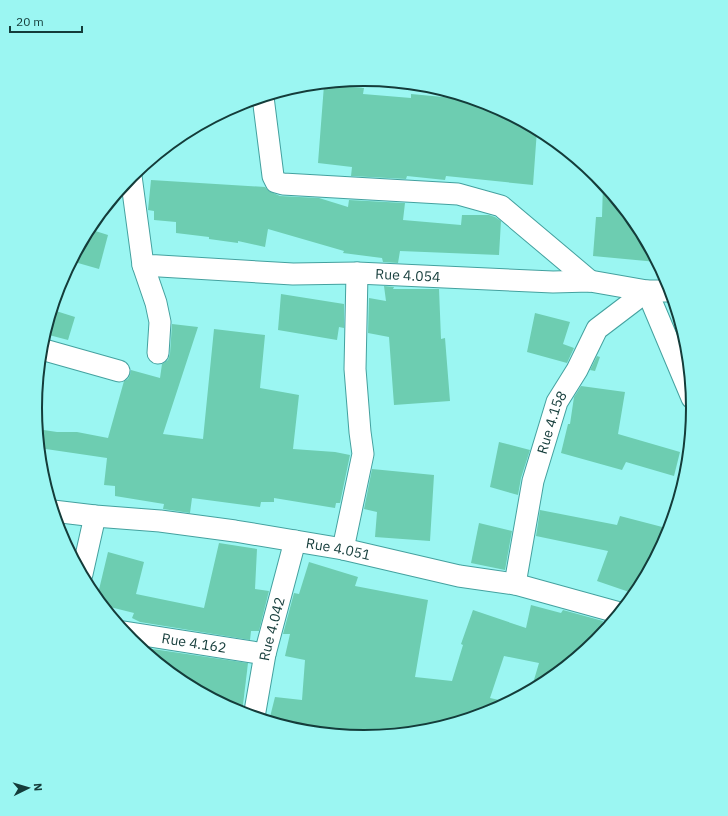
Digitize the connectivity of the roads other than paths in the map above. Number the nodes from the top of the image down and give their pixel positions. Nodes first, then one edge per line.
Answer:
1 (264, 102) edge
2 (132, 184) edge
3 (143, 265) junction
4 (357, 273) junction
5 (590, 281) junction
6 (647, 291) junction
7 (664, 291) edge
8 (47, 351) edge
9 (158, 353) dead end
10 (119, 371) dead end
11 (684, 380) edge
12 (59, 511) edge
13 (95, 516) junction
14 (295, 541) junction
15 (343, 549) junction
16 (84, 566) edge
17 (515, 584) junction
18 (613, 611) edge
19 (134, 634) edge
20 (265, 654) junction
21 (255, 711) edge

1 - 5 street
2 - 3 street
3 - 4 street, Rue 4.054
3 - 9 street
4 - 5 street, Rue 4.054
4 - 15 street
5 - 6 street, Rue 4.054
6 - 7 street, Rue 4.054
6 - 11 street
6 - 17 street, Rue 4.158
8 - 10 street
12 - 13 street, Rue 4.051
13 - 14 street, Rue 4.051
13 - 16 street
14 - 15 street, Rue 4.051
14 - 20 street, Rue 4.042
15 - 17 street, Rue 4.051
17 - 18 street, Rue 4.051
19 - 20 street, Rue 4.162
20 - 21 street, Rue 4.042

